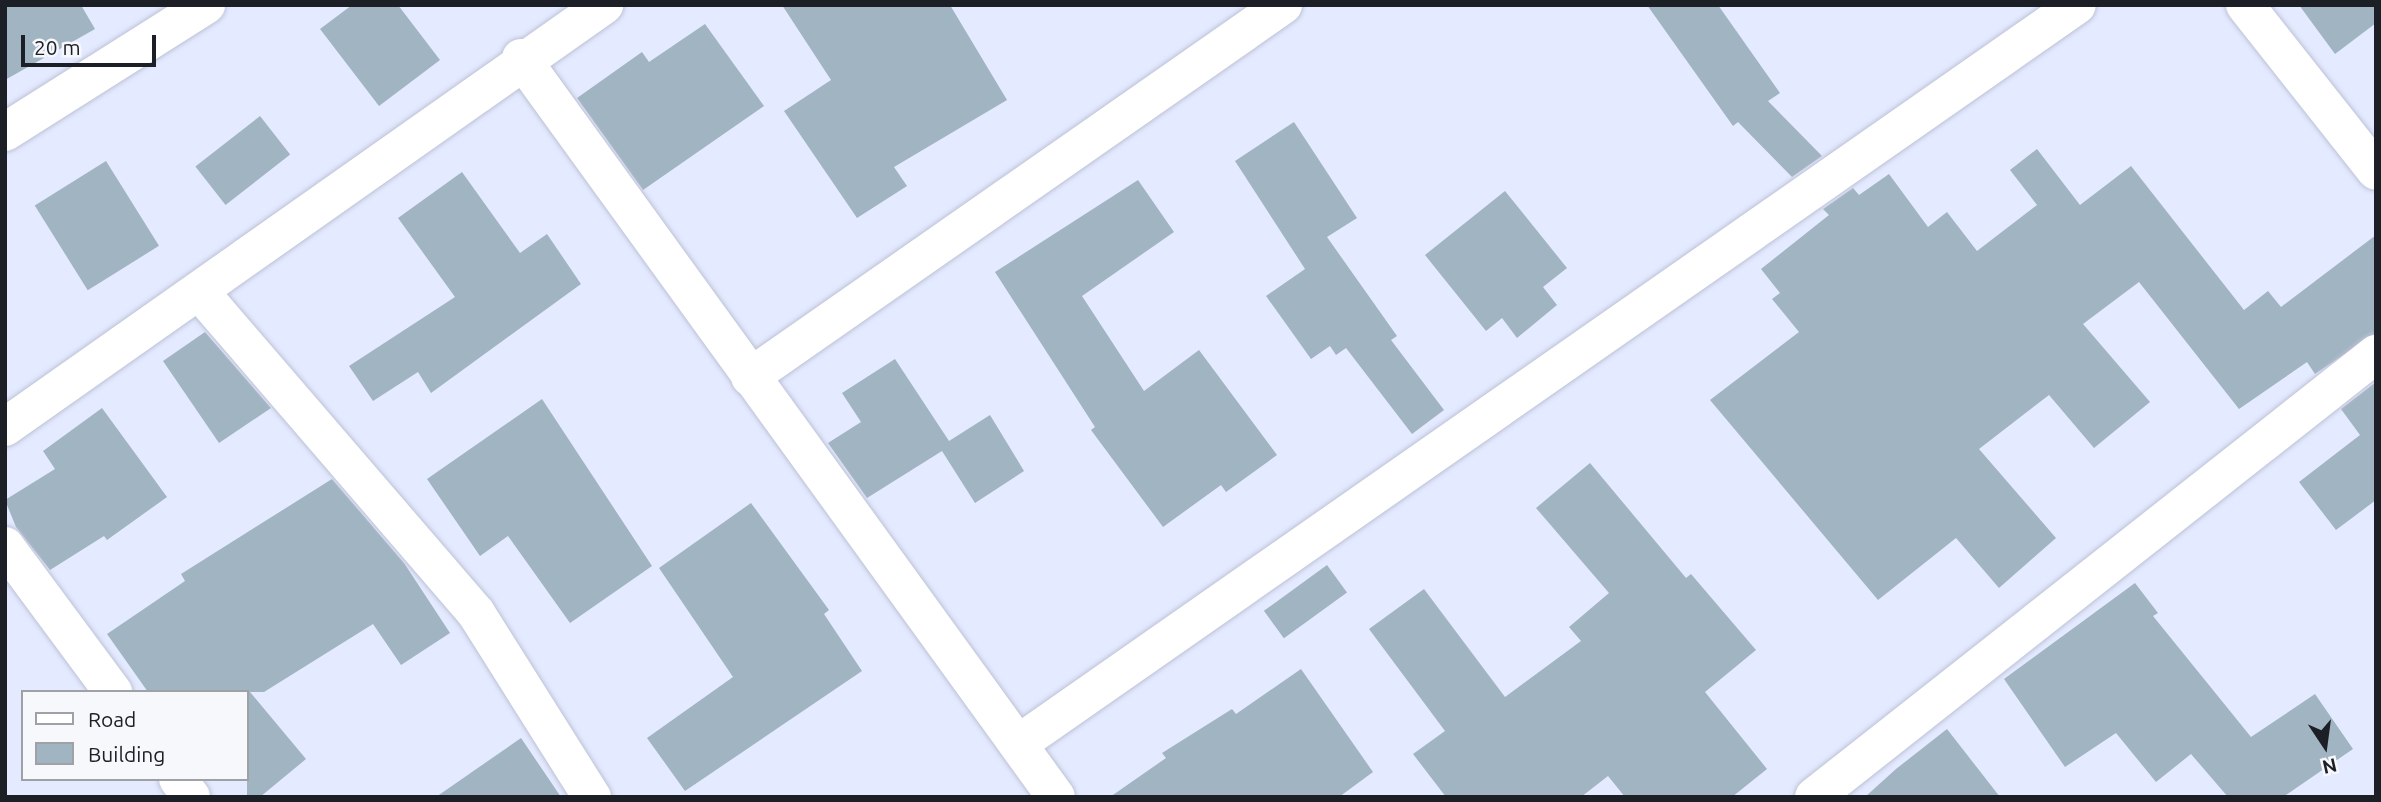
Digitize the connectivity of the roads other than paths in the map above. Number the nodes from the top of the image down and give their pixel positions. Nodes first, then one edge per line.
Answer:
1 (206, 5) edge
2 (604, 5) edge
3 (1283, 5) edge
4 (2077, 5) edge
5 (2245, 5) edge
6 (521, 58) junction
7 (5, 132) edge
8 (2376, 171) edge
9 (199, 290) junction
10 (2376, 354) edge
11 (750, 377) junction
12 (5, 427) edge
13 (5, 546) edge
14 (112, 690) edge
15 (1018, 744) junction
16 (179, 781) edge
17 (191, 797) edge
18 (592, 797) edge
19 (1056, 797) edge
20 (1814, 797) edge

1 - 7 street
2 - 6 street
3 - 11 street
4 - 15 street
5 - 8 street
6 - 9 street
6 - 11 street
9 - 12 street
9 - 18 street
10 - 20 street
11 - 15 street
13 - 14 street
15 - 19 street
16 - 17 street

